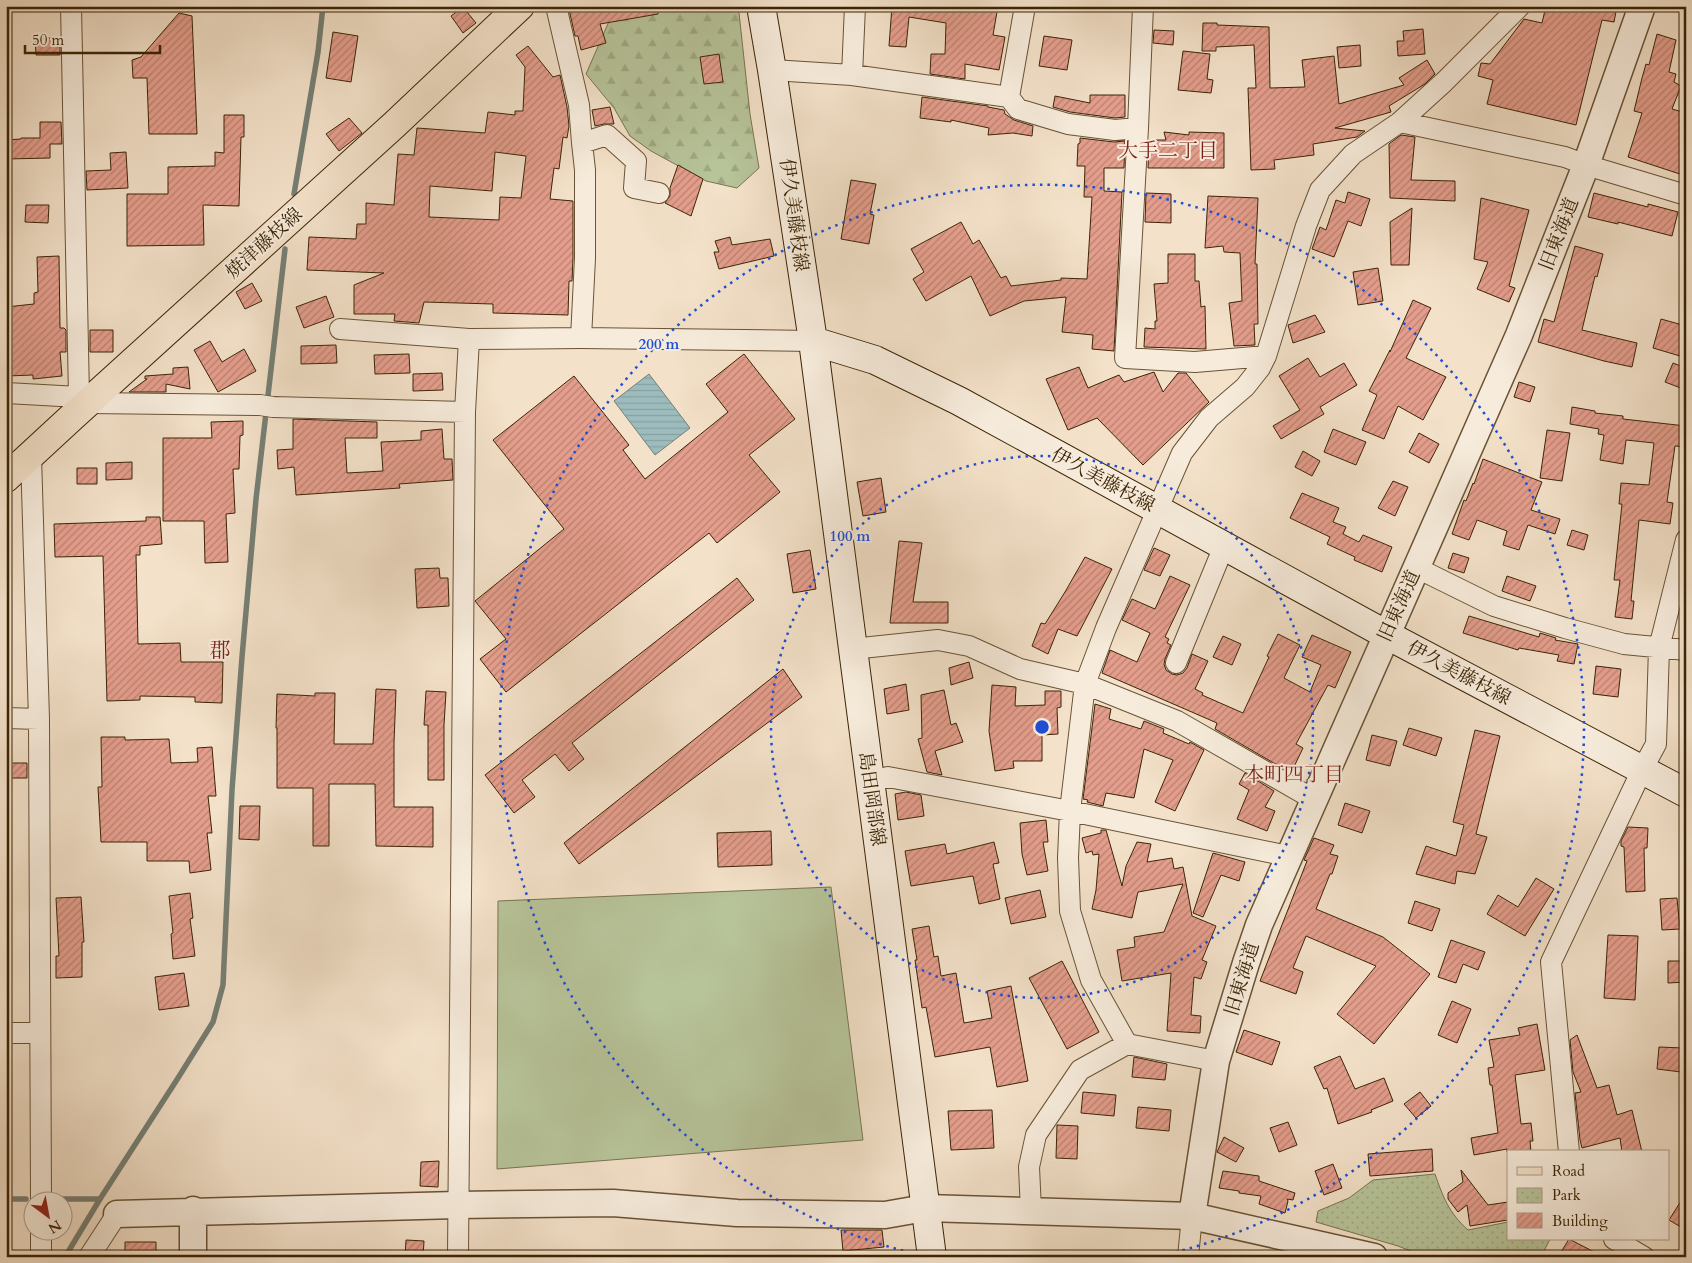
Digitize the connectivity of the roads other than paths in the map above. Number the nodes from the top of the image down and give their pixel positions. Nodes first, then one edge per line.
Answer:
1 (71, 6) edge
2 (520, 6) edge
3 (556, 6) edge
4 (761, 6) edge
5 (855, 6) edge
6 (1025, 6) edge
7 (1143, 6) edge
8 (1520, 6) edge
9 (1642, 6) edge
10 (772, 70) junction
11 (852, 76) junction
12 (1009, 97) junction
13 (1400, 122) junction
14 (1138, 128) junction
15 (582, 143) junction
16 (1586, 165) junction
17 (659, 193) dead end
18 (1686, 195) edge
19 (340, 329) dead end
20 (581, 338) junction
21 (469, 339) junction
22 (813, 342) junction
23 (1266, 356) junction
24 (6, 394) edge
25 (84, 400) junction
26 (465, 412) junction
27 (31, 456) junction
28 (6, 478) edge
29 (1157, 509) junction
30 (1686, 540) edge
31 (1224, 546) junction
32 (1417, 568) junction
33 (1387, 634) junction
34 (1659, 648) junction
35 (852, 649) junction
36 (1686, 650) edge
37 (1176, 663) dead end
38 (1085, 684) junction
39 (6, 718) edge
40 (39, 718) junction
41 (1642, 770) junction
42 (870, 781) junction
43 (1686, 793) edge
44 (1314, 799) junction
45 (1070, 811) junction
46 (1288, 856) junction
47 (6, 1033) edge
48 (40, 1033) junction
49 (1126, 1044) junction
50 (1216, 1061) junction
51 (1569, 1150) edge
52 (40, 1190) edge
53 (457, 1205) junction
54 (925, 1208) junction
55 (193, 1210) junction
56 (1031, 1211) junction
57 (117, 1214) joint
58 (1192, 1216) junction
59 (41, 1240) edge
60 (1616, 1240) edge
61 (41, 1257) edge
62 (89, 1257) edge
63 (193, 1257) edge
64 (458, 1257) edge
65 (932, 1257) edge
66 (1188, 1257) edge
67 (1374, 1257) edge
68 (1644, 1257) edge

1 - 25 street
2 - 25 main road, 焼津藤枝線
3 - 15 street
4 - 10 main road, 伊久美藤枝線
5 - 11 street
6 - 12 street
7 - 14 street
8 - 13 street
9 - 16 street, 旧東海道
10 - 11 street
10 - 22 main road, 伊久美藤枝線
11 - 12 street
12 - 14 street
13 - 16 street
13 - 23 street
14 - 23 street
15 - 17 street
15 - 20 street
16 - 18 street
16 - 32 street, 旧東海道
19 - 21 street
20 - 21 street
20 - 22 street
21 - 26 street
22 - 29 main road, 伊久美藤枝線
22 - 35 main road, 島田岡部線
23 - 29 street
24 - 25 street
25 - 26 street
25 - 27 main road, 焼津藤枝線
26 - 53 street
27 - 28 main road, 焼津藤枝線
27 - 40 street
29 - 31 main road, 伊久美藤枝線
29 - 38 street
30 - 34 street
31 - 33 main road, 伊久美藤枝線
31 - 37 street
32 - 33 street, 旧東海道
32 - 34 street
33 - 41 main road, 伊久美藤枝線
33 - 44 street, 旧東海道
34 - 36 street
34 - 41 street
35 - 38 street
35 - 42 main road, 島田岡部線
38 - 44 street
38 - 45 street
39 - 40 street
40 - 48 street
41 - 43 main road, 伊久美藤枝線
41 - 51 street
42 - 45 street
42 - 54 main road, 島田岡部線
44 - 46 street, 旧東海道
45 - 46 street
45 - 49 street
46 - 50 street, 旧東海道
47 - 48 street
48 - 52 street
49 - 50 street
49 - 56 street
50 - 58 street, 旧東海道
53 - 54 street
53 - 55 street
53 - 64 street
54 - 56 street
54 - 65 main road, 島田岡部線
55 - 57 street
55 - 63 street
56 - 58 street
57 - 62 street
58 - 66 street
58 - 67 street
59 - 61 street
60 - 68 street

